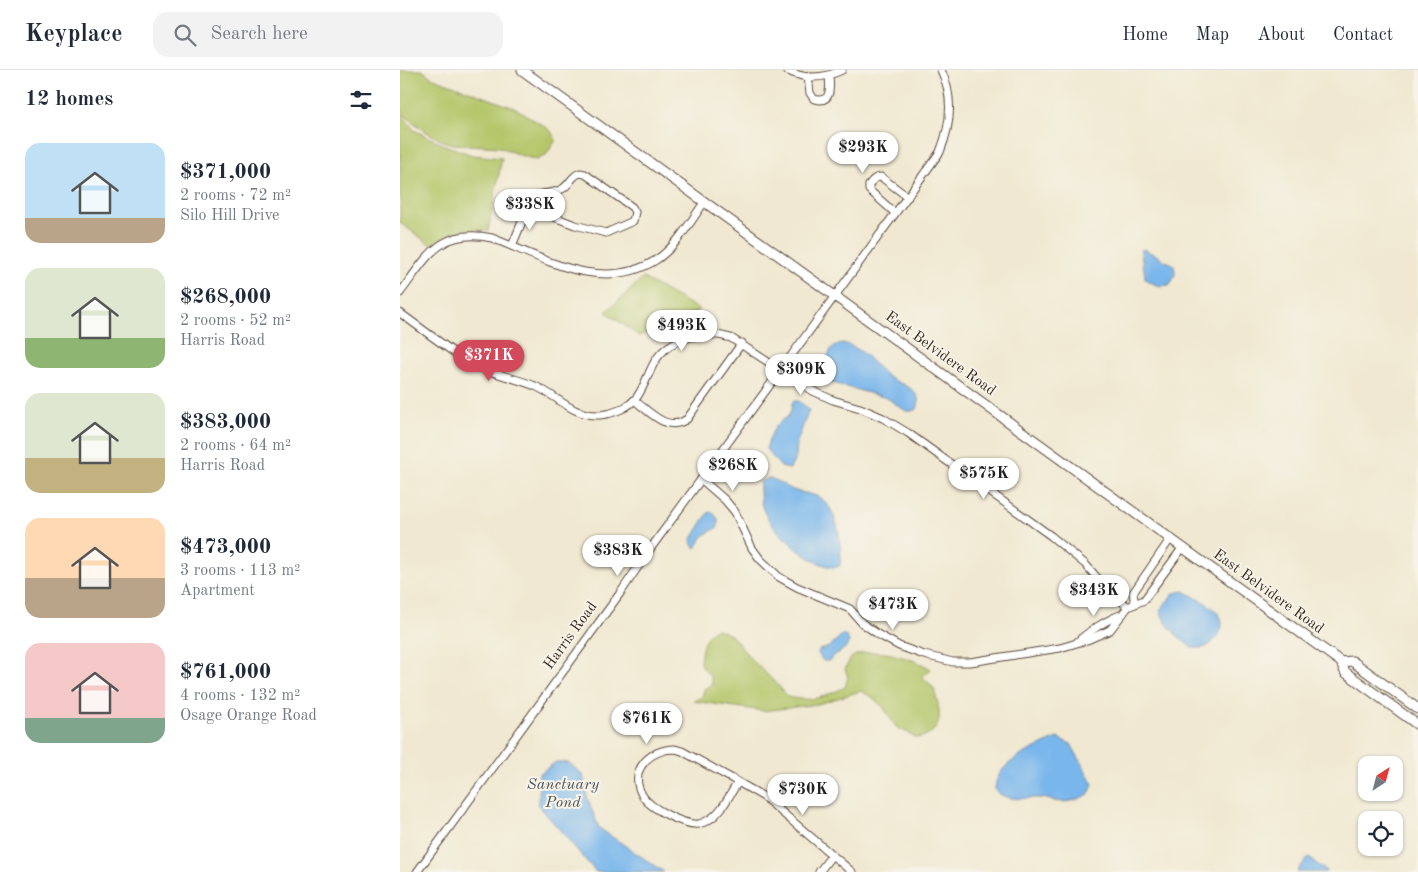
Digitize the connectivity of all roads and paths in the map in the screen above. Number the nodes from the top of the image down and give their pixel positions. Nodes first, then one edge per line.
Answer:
1 (522, 70) edge
2 (786, 70) edge
3 (842, 70) edge
4 (941, 70) edge
5 (829, 75) junction
6 (808, 77) junction
7 (908, 197) junction
8 (706, 202) junction
9 (528, 208) junction
10 (895, 213) junction
11 (512, 246) junction
12 (400, 294) edge
13 (835, 295) junction
14 (400, 314) edge
15 (742, 343) junction
16 (780, 370) junction
17 (634, 400) junction
18 (700, 480) junction
19 (1171, 538) junction
20 (1182, 546) junction
21 (1132, 606) junction
22 (1341, 662) junction
23 (1418, 709) edge
24 (1418, 725) edge
25 (738, 782) junction
26 (832, 855) junction
27 (417, 872) edge
28 (819, 872) edge
29 (852, 872) edge

1 - 8 main road, East Belvidere Road
2 - 6 street
3 - 5 street
4 - 7 street, Harris Road
5 - 6 street
5 - 6 street
7 - 10 street, Harris Road
7 - 10 street
8 - 11 street
8 - 13 main road, East Belvidere Road
9 - 9 street
9 - 11 street
10 - 13 street, Harris Road
11 - 12 street
13 - 16 street, Harris Road
13 - 19 main road, East Belvidere Road
14 - 17 street
15 - 16 street
15 - 17 street
15 - 17 street
16 - 18 street, Harris Road
16 - 21 street
18 - 21 street
18 - 27 street, Harris Road
19 - 20 main road, East Belvidere Road
19 - 21 street
20 - 21 street
20 - 22 main road, East Belvidere Road
22 - 23 main road, East Belvidere Road
22 - 24 main road, East Belvidere Road
25 - 25 street
25 - 26 street
26 - 28 street
26 - 29 street

